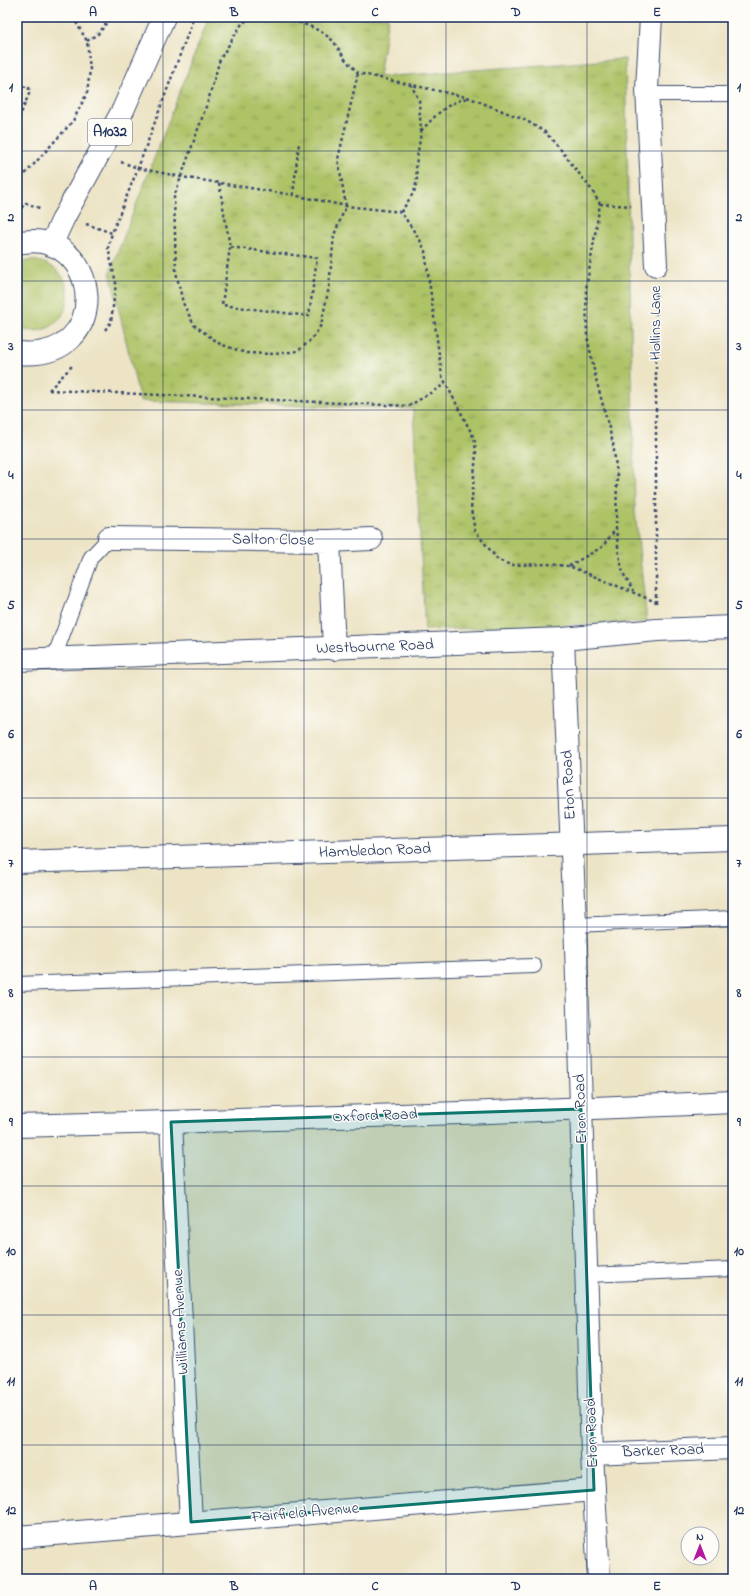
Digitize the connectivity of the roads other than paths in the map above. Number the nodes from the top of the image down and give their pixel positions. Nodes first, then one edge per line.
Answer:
1 (164, 17) edge
2 (651, 17) edge
3 (647, 94) junction
4 (733, 94) edge
5 (17, 243) edge
6 (51, 244) junction
7 (656, 265) road end
8 (17, 353) edge
9 (109, 538) joint
10 (371, 539) dead end
11 (329, 541) junction
12 (733, 627) edge
13 (563, 639) junction
14 (334, 649) junction
15 (54, 658) junction
16 (17, 660) edge
17 (733, 839) edge
18 (572, 845) junction
19 (17, 862) edge
20 (733, 918) edge
21 (575, 925) junction
22 (534, 966) dead end
23 (17, 984) edge
24 (733, 1102) edge
25 (581, 1109) junction
26 (171, 1122) junction
27 (17, 1126) edge
28 (733, 1269) edge
29 (587, 1275) junction
30 (733, 1448) edge
31 (592, 1454) junction
32 (594, 1490) junction
33 (191, 1522) junction
34 (17, 1537) edge
35 (599, 1579) edge

1 - 6 street, A1032
2 - 3 street, Hollins Lane
3 - 4 lane
3 - 7 street, Hollins Lane
5 - 6 street
6 - 8 street
9 - 11 street, Salton Close
9 - 15 lane
10 - 11 street
11 - 14 street, Salton Close
12 - 13 street, Westbourne Road
13 - 14 street, Westbourne Road
13 - 18 street, Eton Road
14 - 15 street, Westbourne Road
15 - 16 street, Westbourne Road
17 - 18 street, Hambledon Road
18 - 19 street, Hambledon Road
18 - 21 street, Eton Road
20 - 21 lane
21 - 25 street, Eton Road
22 - 23 lane
24 - 25 street, Oxford Road
25 - 26 street, Oxford Road
25 - 29 street, Eton Road
26 - 27 street, Oxford Road
26 - 33 street, Williams Avenue
28 - 29 lane
29 - 31 street, Eton Road
30 - 31 street, Barker Road
31 - 32 street, Eton Road
32 - 33 street, Fairfield Avenue
32 - 35 street, Eton Road
33 - 34 street, Fairfield Avenue

